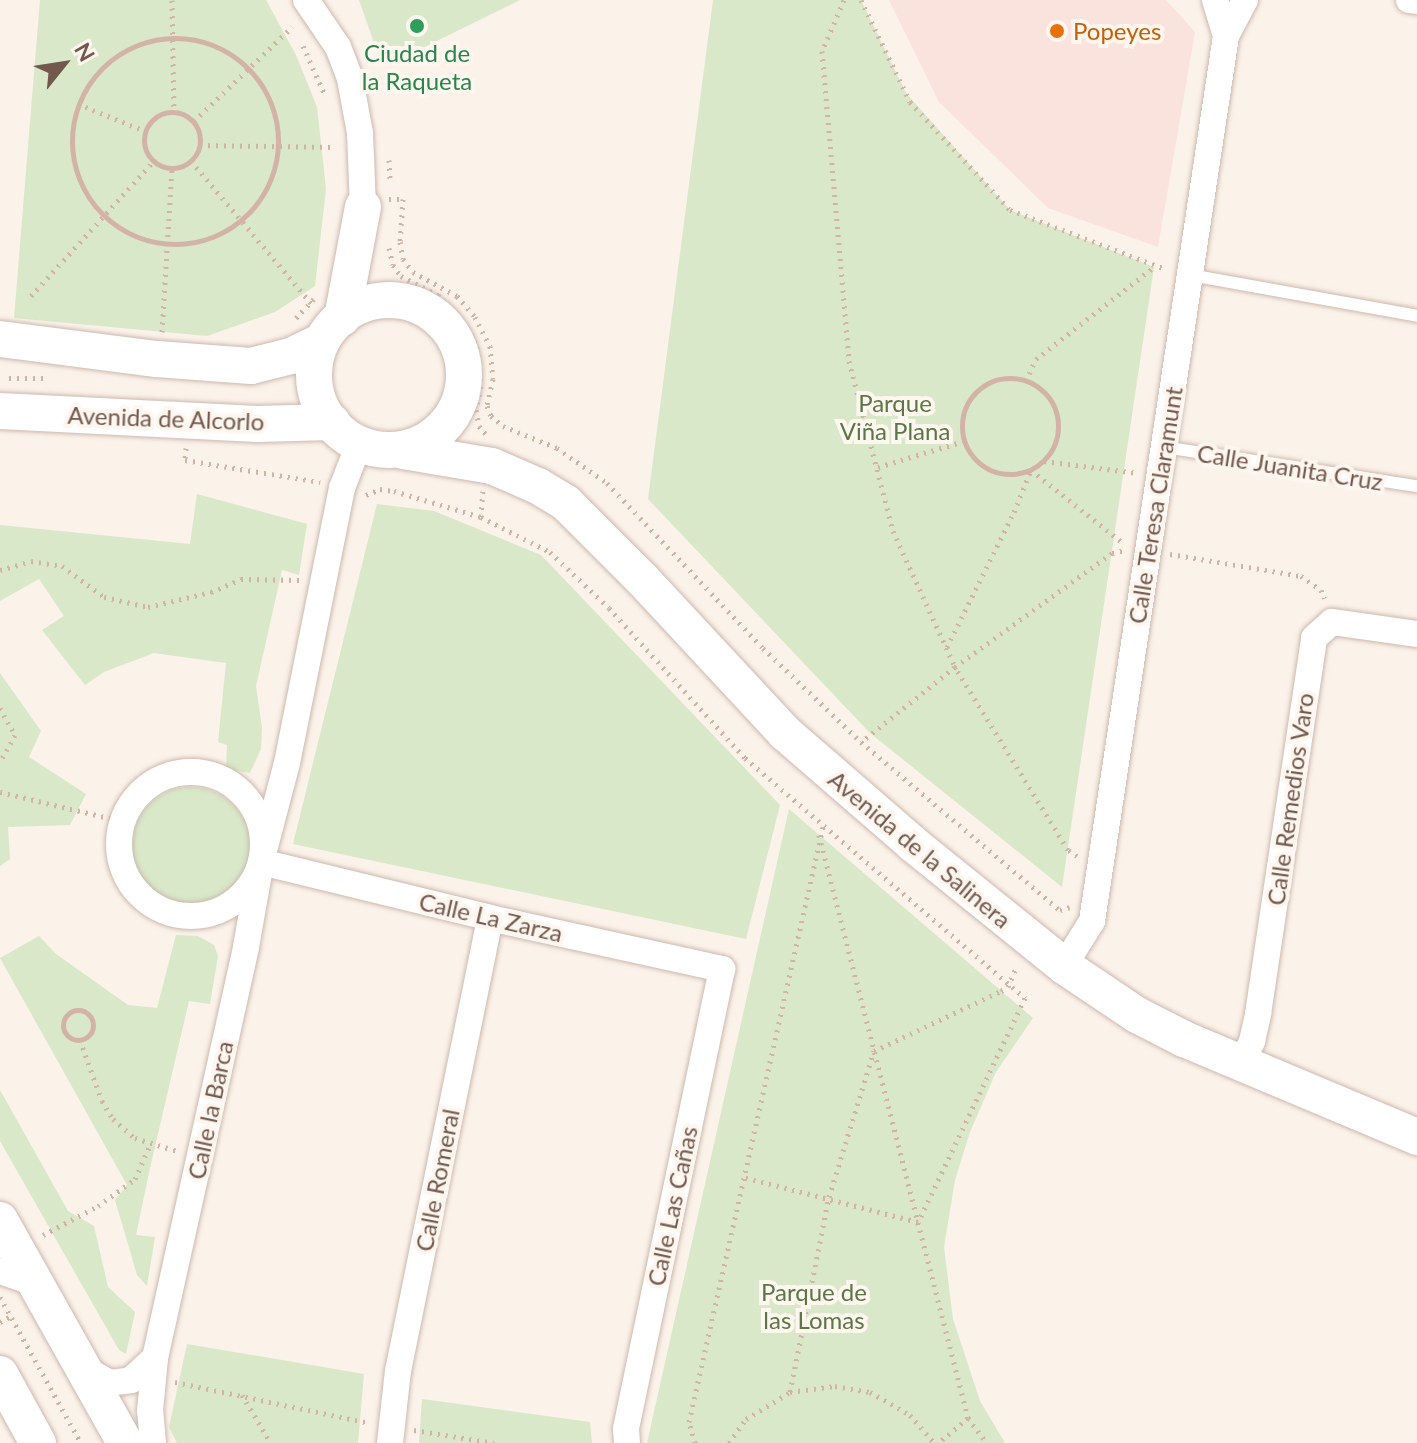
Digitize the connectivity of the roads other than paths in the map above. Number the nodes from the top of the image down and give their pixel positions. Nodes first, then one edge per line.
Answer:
1 (306, 0) edge
2 (1215, 0) edge
3 (1245, 0) edge
4 (1409, 0) edge
5 (1417, 1) edge
6 (1226, 36) junction
7 (377, 204) junction
8 (1190, 275) junction
9 (403, 301) junction
10 (323, 314) junction
11 (1417, 316) edge
12 (0, 339) edge
13 (0, 411) edge
14 (451, 415) junction
15 (346, 433) junction
16 (403, 451) junction
17 (490, 451) junction
18 (1154, 453) junction
19 (1417, 486) edge
20 (1417, 634) edge
21 (287, 763) junction
22 (241, 792) junction
23 (261, 862) junction
24 (219, 911) junction
25 (490, 918) junction
26 (246, 947) junction
27 (1064, 966) junction
28 (722, 969) joint
29 (1240, 1066) junction
30 (1417, 1137) edge
31 (5, 1247) edge
32 (155, 1358) junction
33 (83, 1368) junction
34 (0, 1374) edge
35 (391, 1434) edge
36 (38, 1443) edge
37 (125, 1443) edge
38 (153, 1443) edge
39 (627, 1443) edge

1 - 7 street
2 - 6 street, Calle Teresa Claramunt
3 - 6 street, Calle Teresa Claramunt
4 - 5 street
6 - 8 street, Calle Teresa Claramunt
7 - 9 street
7 - 10 street
8 - 11 lane
8 - 18 street, Calle Teresa Claramunt
9 - 10 street
9 - 14 street
10 - 12 street
10 - 15 street
13 - 15 street, Avenida de Alcorlo
14 - 16 street
14 - 17 street, Avenida de la Salinera
15 - 16 street
15 - 21 street, Calle la Barca
16 - 17 street, Avenida de la Salinera
17 - 27 street, Avenida de la Salinera
18 - 19 lane, Calle Juanita Cruz
18 - 27 street, Calle Teresa Claramunt
20 - 29 street, Calle Remedios Varo
21 - 22 street
21 - 23 street, Calle la Barca
22 - 23 street, Calle la Barca
22 - 24 street
23 - 24 street, Calle la Barca
23 - 25 street, Calle La Zarza
23 - 26 street, Calle la Barca
24 - 26 street
25 - 28 street, Calle La Zarza
25 - 35 street, Calle Romeral
26 - 32 street, Calle la Barca
27 - 29 street, Avenida de la Salinera
28 - 39 street, Calle Las Cañas
29 - 30 street, Avenida de la Salinera
31 - 33 street
32 - 33 street
32 - 38 street, Calle la Barca
33 - 37 street
34 - 36 street

